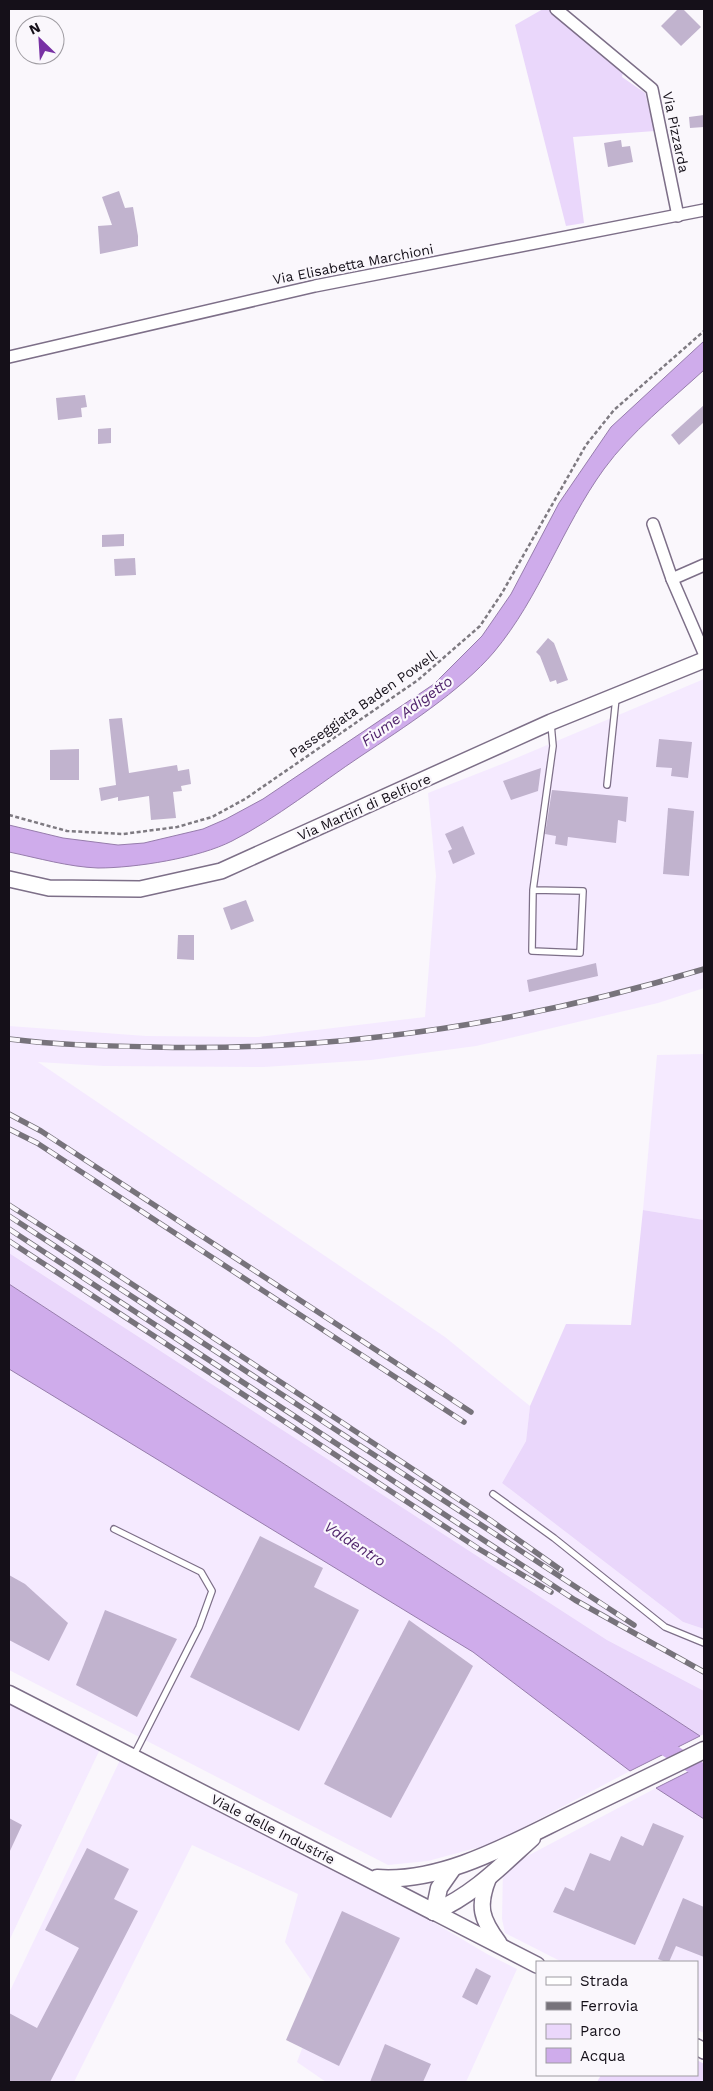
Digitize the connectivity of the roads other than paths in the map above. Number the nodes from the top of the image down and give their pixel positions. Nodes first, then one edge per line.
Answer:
1 (556, 9) edge
2 (704, 210) edge
3 (678, 216) junction
4 (9, 357) edge
5 (653, 524) dead end
6 (704, 565) edge
7 (672, 579) junction
8 (704, 653) edge
9 (704, 660) edge
10 (616, 696) junction
11 (551, 722) junction
12 (607, 785) dead end
13 (9, 879) edge
14 (533, 890) junction
15 (494, 1494) dead end
16 (114, 1530) dead end
17 (704, 1643) edge
18 (9, 1694) edge
19 (704, 1750) edge
20 (133, 1757) junction
21 (542, 1828) junction
22 (453, 1868) junction
23 (489, 1877) junction
24 (369, 1878) junction
25 (434, 1912) junction
26 (501, 1946) junction
27 (536, 1964) edge

1 - 3 street, Via Pizzarda
2 - 3 street, Via Elisabetta Marchioni
3 - 4 street, Via Elisabetta Marchioni
5 - 7 street
6 - 7 street
7 - 8 street
9 - 10 street, Via Martiri di Belfiore
10 - 11 street, Via Martiri di Belfiore
10 - 12 lane
11 - 13 street, Via Martiri di Belfiore
11 - 14 lane
14 - 14 lane
15 - 17 lane
16 - 20 lane
18 - 20 main road, Viale delle Industrie
19 - 21 main road
20 - 24 main road, Viale delle Industrie
21 - 22 main road
21 - 23 main road
22 - 24 main road
22 - 25 main road
23 - 25 main road
23 - 26 street
24 - 25 main road, Viale delle Industrie
25 - 26 street, Viale delle Industrie
26 - 27 street, Viale delle Industrie

